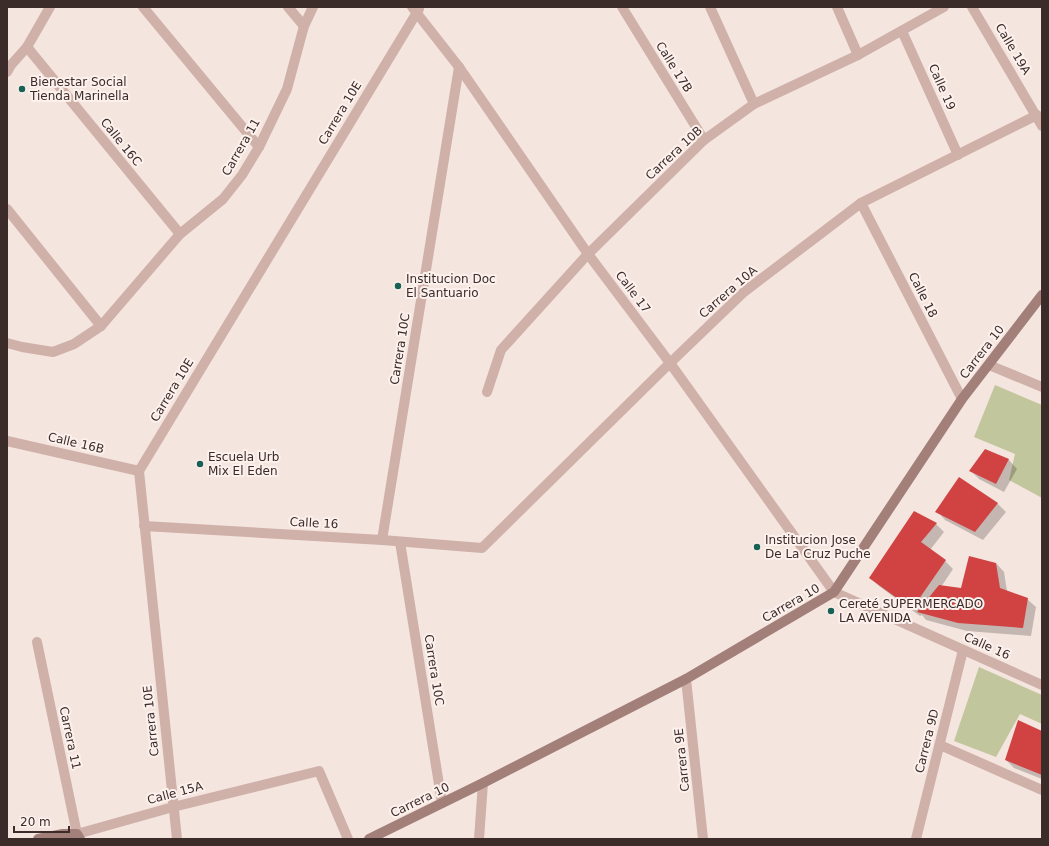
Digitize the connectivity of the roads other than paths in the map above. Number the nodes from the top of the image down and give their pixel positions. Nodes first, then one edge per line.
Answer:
1 (50, 7) edge
2 (143, 7) edge
3 (288, 7) edge
4 (313, 7) edge
5 (622, 7) edge
6 (710, 7) edge
7 (837, 7) edge
8 (944, 7) edge
9 (972, 7) edge
10 (416, 9) edge
11 (304, 26) junction
12 (902, 30) junction
13 (27, 47) junction
14 (858, 55) junction
15 (8, 65) edge
16 (459, 67) junction
17 (754, 104) junction
18 (1037, 115) junction
19 (1042, 126) edge
20 (704, 140) junction
21 (259, 147) junction
22 (958, 155) junction
23 (861, 203) junction
24 (7, 209) edge
25 (180, 234) junction
26 (588, 254) junction
27 (1042, 295) edge
28 (101, 326) junction
29 (7, 343) edge
30 (670, 363) junction
31 (989, 365) junction
32 (1042, 387) edge
33 (487, 392) dead end
34 (962, 399) junction
35 (7, 441) edge
36 (139, 471) junction
37 (144, 526) junction
38 (382, 540) junction
39 (400, 542) junction
40 (482, 548) joint
41 (834, 592) junction
42 (37, 642) dead end
43 (963, 650) junction
44 (686, 679) junction
45 (1042, 685) edge
46 (940, 745) junction
47 (483, 783) junction
48 (1042, 790) edge
49 (442, 803) junction
50 (173, 806) junction
51 (78, 836) edge
52 (38, 839) edge
53 (177, 839) edge
54 (348, 839) edge
55 (369, 839) edge
56 (479, 839) edge
57 (703, 839) edge
58 (916, 839) edge

1 - 13 street
2 - 21 street
3 - 11 street
4 - 11 street, Carrera 11
5 - 20 street, Calle 17B
6 - 17 street
7 - 14 street
8 - 12 street, Carrera 10B
9 - 18 street, Calle 19A
10 - 16 street, Calle 17
10 - 36 street, Carrera 10E
11 - 21 street, Carrera 11
12 - 14 street, Carrera 10B
12 - 22 street, Calle 19
13 - 15 street
13 - 25 street, Calle 16C
14 - 17 street, Carrera 10B
16 - 26 street, Calle 17
16 - 38 street, Carrera 10C
17 - 20 street, Carrera 10B
18 - 19 street, Calle 19A
18 - 22 street, Carrera 10A
20 - 26 street, Carrera 10B
21 - 25 street, Carrera 11
22 - 23 street, Carrera 10A
23 - 30 street, Carrera 10A
23 - 34 street, Calle 18
24 - 28 street
25 - 28 street, Carrera 11
26 - 30 street, Calle 17
26 - 33 street, Carrera 10B
27 - 31 street, Carrera 10
28 - 29 street
30 - 40 street, Carrera 10A
30 - 41 street, Calle 17
31 - 32 street
31 - 34 street, Carrera 10
34 - 41 street, Carrera 10
35 - 36 street, Calle 16B
36 - 37 street, Carrera 10E
37 - 38 street, Calle 16
37 - 50 street, Carrera 10E
38 - 39 street, Calle 16
39 - 40 street, Calle 16
39 - 49 street, Carrera 10C
41 - 43 street, Calle 16
41 - 44 street, Carrera 10
42 - 51 street, Carrera 11
43 - 45 street, Calle 16
43 - 46 street, Carrera 9D
44 - 47 street, Carrera 10
44 - 57 street, Carrera 9E
46 - 48 street
46 - 58 street, Carrera 9D
47 - 49 street, Carrera 10
47 - 56 street
49 - 55 street, Carrera 10
50 - 51 street, Calle 15A
50 - 53 street, Carrera 10E
50 - 54 street, Calle 15A
51 - 52 street, Calle 15A

